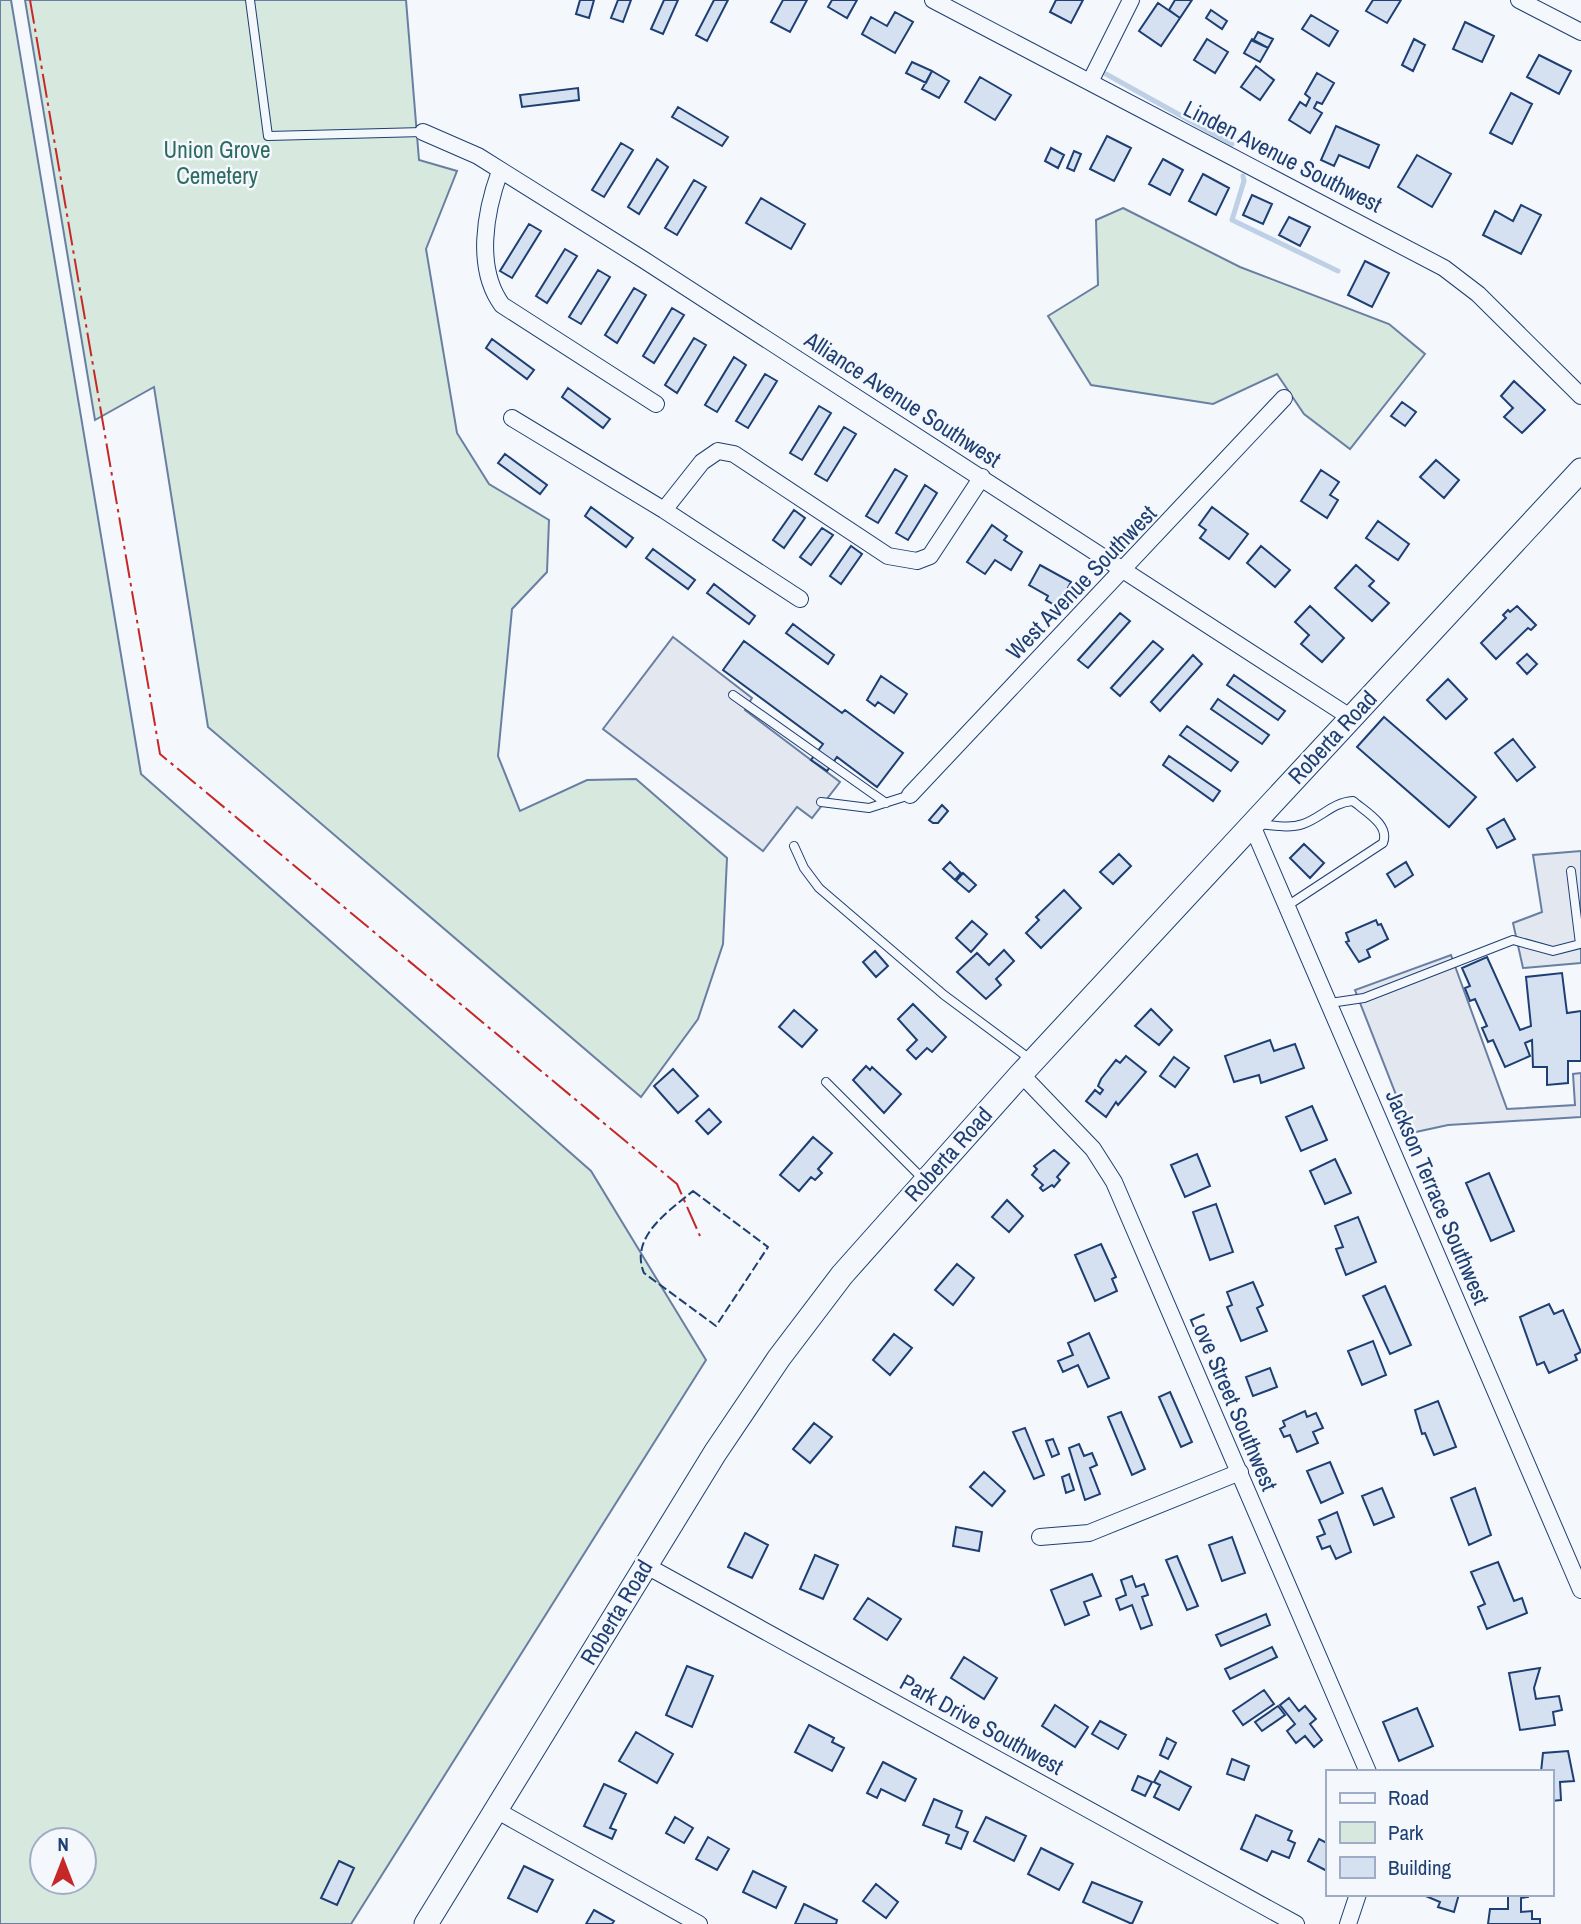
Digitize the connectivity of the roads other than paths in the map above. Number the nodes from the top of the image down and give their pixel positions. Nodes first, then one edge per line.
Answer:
1 (250, 0) edge
2 (933, 0) edge
3 (1131, 0) edge
4 (1520, 0) edge
5 (1581, 32) edge
6 (1090, 82) junction
7 (423, 132) joint
8 (500, 172) junction
9 (1581, 396) edge
10 (1284, 398) dead end
11 (656, 404) dead end
12 (512, 418) dead end
13 (1581, 470) edge
14 (982, 477) junction
15 (664, 510) junction
16 (1124, 569) junction
17 (800, 599) dead end
18 (733, 695) dead end
19 (1350, 717) junction
20 (910, 795) joint
21 (821, 802) dead end
22 (886, 803) junction
23 (1251, 823) junction
24 (794, 846) dead end
25 (1571, 872) dead end
26 (1287, 906) junction
27 (1330, 1003) junction
28 (1027, 1068) junction
29 (826, 1082) dead end
30 (924, 1180) junction
31 (1240, 1472) junction
32 (1040, 1536) dead end
33 (645, 1565) junction
34 (1581, 1590) edge
35 (1367, 1770) edge
36 (496, 1811) junction
37 (1357, 1896) edge
38 (426, 1924) edge
39 (699, 1924) edge
40 (1296, 1924) edge
41 (1348, 1924) edge

1 - 7 lane
2 - 6 street, Linden Avenue Southwest
3 - 6 street
4 - 5 street
6 - 9 street, Linden Avenue Southwest
7 - 8 street, Alliance Avenue Southwest
8 - 11 street
8 - 14 street, Alliance Avenue Southwest
10 - 16 street, West Avenue Southwest
12 - 15 street
13 - 19 street, Roberta Road
14 - 15 street
14 - 16 street, Alliance Avenue Southwest
15 - 17 street
16 - 19 street, Alliance Avenue Southwest
16 - 20 street, West Avenue Southwest
18 - 22 lane
19 - 23 street, Roberta Road
20 - 22 lane
21 - 22 lane
23 - 26 street, Jackson Terrace Southwest
23 - 26 lane
23 - 28 street, Roberta Road
24 - 28 lane
25 - 27 lane
26 - 27 street, Jackson Terrace Southwest
27 - 34 street, Jackson Terrace Southwest
28 - 30 street, Roberta Road
28 - 31 street, Love Street Southwest
29 - 30 lane
30 - 33 street, Roberta Road
31 - 32 street
31 - 35 street, Love Street Southwest
33 - 36 street, Roberta Road
33 - 40 street, Park Drive Southwest
36 - 38 street, Roberta Road
36 - 39 street
37 - 41 street

